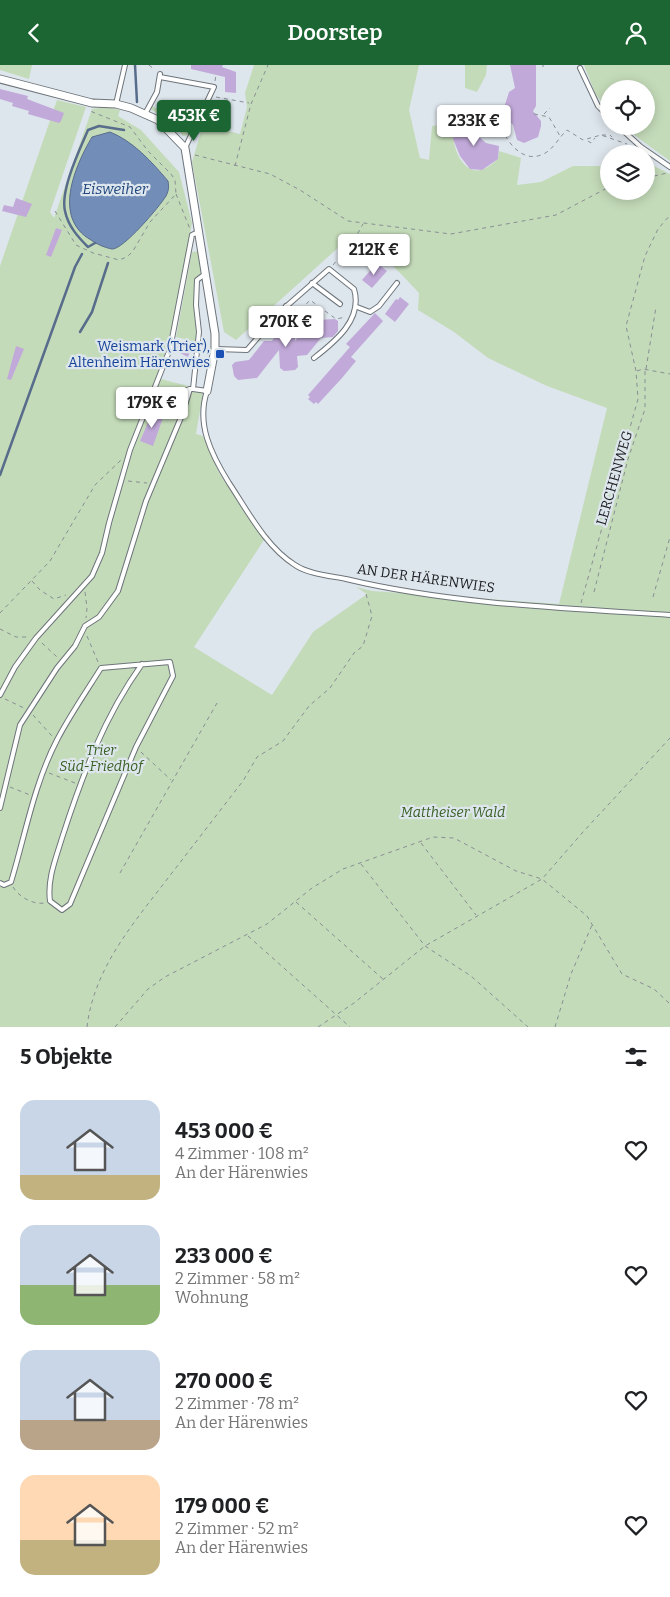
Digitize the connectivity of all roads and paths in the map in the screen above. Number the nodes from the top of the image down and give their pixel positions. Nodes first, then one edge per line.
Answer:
1 (125, 65) edge
2 (149, 65) edge
3 (268, 65) edge
4 (580, 69) dead end
5 (160, 75) junction
6 (0, 79) edge
7 (211, 96) junction
8 (116, 104) junction
9 (251, 104) junction
10 (550, 108) dead end
11 (600, 108) edge
12 (89, 110) dead end
13 (145, 114) junction
14 (534, 114) dead end
15 (544, 115) junction
16 (499, 121) dead end
17 (628, 135) edge
18 (561, 137) junction
19 (636, 142) junction
20 (185, 150) junction
21 (235, 166) junction
22 (670, 167) edge
23 (670, 172) edge
24 (655, 176) edge
25 (600, 192) edge
26 (176, 194) junction
27 (55, 211) dead end
28 (670, 215) edge
29 (363, 223) junction
30 (195, 233) junction
31 (329, 269) junction
32 (205, 274) junction
33 (312, 283) junction
34 (397, 283) dead end
35 (340, 304) dead end
36 (286, 306) junction
37 (357, 307) junction
38 (656, 307) dead end
39 (298, 315) junction
40 (352, 316) junction
41 (299, 325) dead end
42 (215, 349) junction
43 (314, 358) dead end
44 (646, 369) junction
45 (636, 371) junction
46 (670, 374) edge
47 (191, 389) junction
48 (207, 391) junction
49 (161, 411) dead end
50 (130, 450) junction
51 (132, 482) dead end
52 (152, 483) junction
53 (670, 537) edge
54 (32, 581) junction
55 (361, 583) junction
56 (83, 589) junction
57 (594, 592) dead end
58 (68, 594) dead end
59 (653, 597) dead end
60 (579, 608) junction
61 (0, 613) edge
62 (670, 615) edge
63 (85, 626) junction
64 (142, 664) junction
65 (101, 668) junction
66 (0, 695) edge
67 (10, 701) dead end
68 (218, 703) dead end
69 (29, 711) junction
70 (33, 716) dead end
71 (670, 738) edge
72 (56, 740) junction
73 (136, 747) junction
74 (90, 760) junction
75 (114, 770) dead end
76 (43, 771) junction
77 (172, 780) junction
78 (69, 781) dead end
79 (5, 785) junction
80 (26, 793) dead end
81 (0, 808) edge
82 (421, 842) junction
83 (360, 864) junction
84 (120, 873) dead end
85 (542, 879) junction
86 (0, 883) edge
87 (11, 883) junction
88 (50, 901) junction
89 (295, 901) junction
90 (476, 915) junction
91 (593, 925) junction
92 (247, 935) junction
93 (426, 947) junction
94 (384, 980) junction
95 (670, 1004) edge
96 (336, 1015) junction
97 (87, 1027) edge
98 (115, 1027) edge
99 (318, 1027) edge
100 (350, 1027) edge
101 (528, 1027) edge
102 (555, 1027) edge

1 - 8 lane
2 - 5 path
3 - 9 path
4 - 11 lane
5 - 7 lane
5 - 13 lane
6 - 8 street
7 - 9 path
7 - 20 lane
8 - 13 street
9 - 21 path
10 - 15 path
12 - 26 path
13 - 20 street
14 - 15 path
15 - 18 path
16 - 18 path
17 - 19 lane
18 - 19 path
19 - 22 lane
20 - 21 path
20 - 30 street, AN DER HÄRENWIES
21 - 29 path
23 - 24 path
25 - 29 path
26 - 27 path
26 - 30 path
28 - 45 path
29 - 31 path
30 - 32 street, AN DER HÄRENWIES
30 - 50 lane
31 - 33 lane
31 - 37 lane
32 - 42 street, AN DER HÄRENWIES
32 - 47 lane
33 - 35 lane
33 - 36 lane
34 - 37 lane
36 - 39 lane
36 - 42 lane
37 - 40 lane
38 - 44 path, LERCHENWEG
39 - 40 path
39 - 41 lane
40 - 43 lane
42 - 48 street, AN DER HÄRENWIES
44 - 45 path
44 - 46 path
44 - 57 path, LERCHENWEG
45 - 60 path
47 - 48 lane
47 - 49 lane
47 - 52 lane
48 - 55 lane, AN DER HÄRENWIES
50 - 54 path
50 - 56 lane
51 - 52 path
52 - 63 lane
53 - 59 path
54 - 58 path
54 - 61 path
55 - 60 lane, AN DER HÄRENWIES
55 - 97 path
56 - 63 path
56 - 66 lane
60 - 62 lane, AN DER HÄRENWIES
63 - 65 path
63 - 69 lane
64 - 65 lane
64 - 73 lane
64 - 74 lane
65 - 72 lane
67 - 69 path
68 - 77 path
69 - 79 lane
70 - 72 path
71 - 85 path
72 - 76 lane
73 - 77 path
73 - 88 lane
74 - 75 path
74 - 88 lane
76 - 78 path
76 - 87 lane
77 - 84 path
79 - 80 path
79 - 81 lane
82 - 83 path
82 - 85 path
82 - 90 path
83 - 89 path
83 - 93 path
85 - 90 path
85 - 91 path
86 - 87 lane
87 - 88 path
89 - 92 path
89 - 94 path
90 - 93 path
91 - 95 path
91 - 102 path
92 - 96 path
92 - 98 path
93 - 94 path
93 - 101 path
94 - 96 path
96 - 99 path
96 - 100 path

